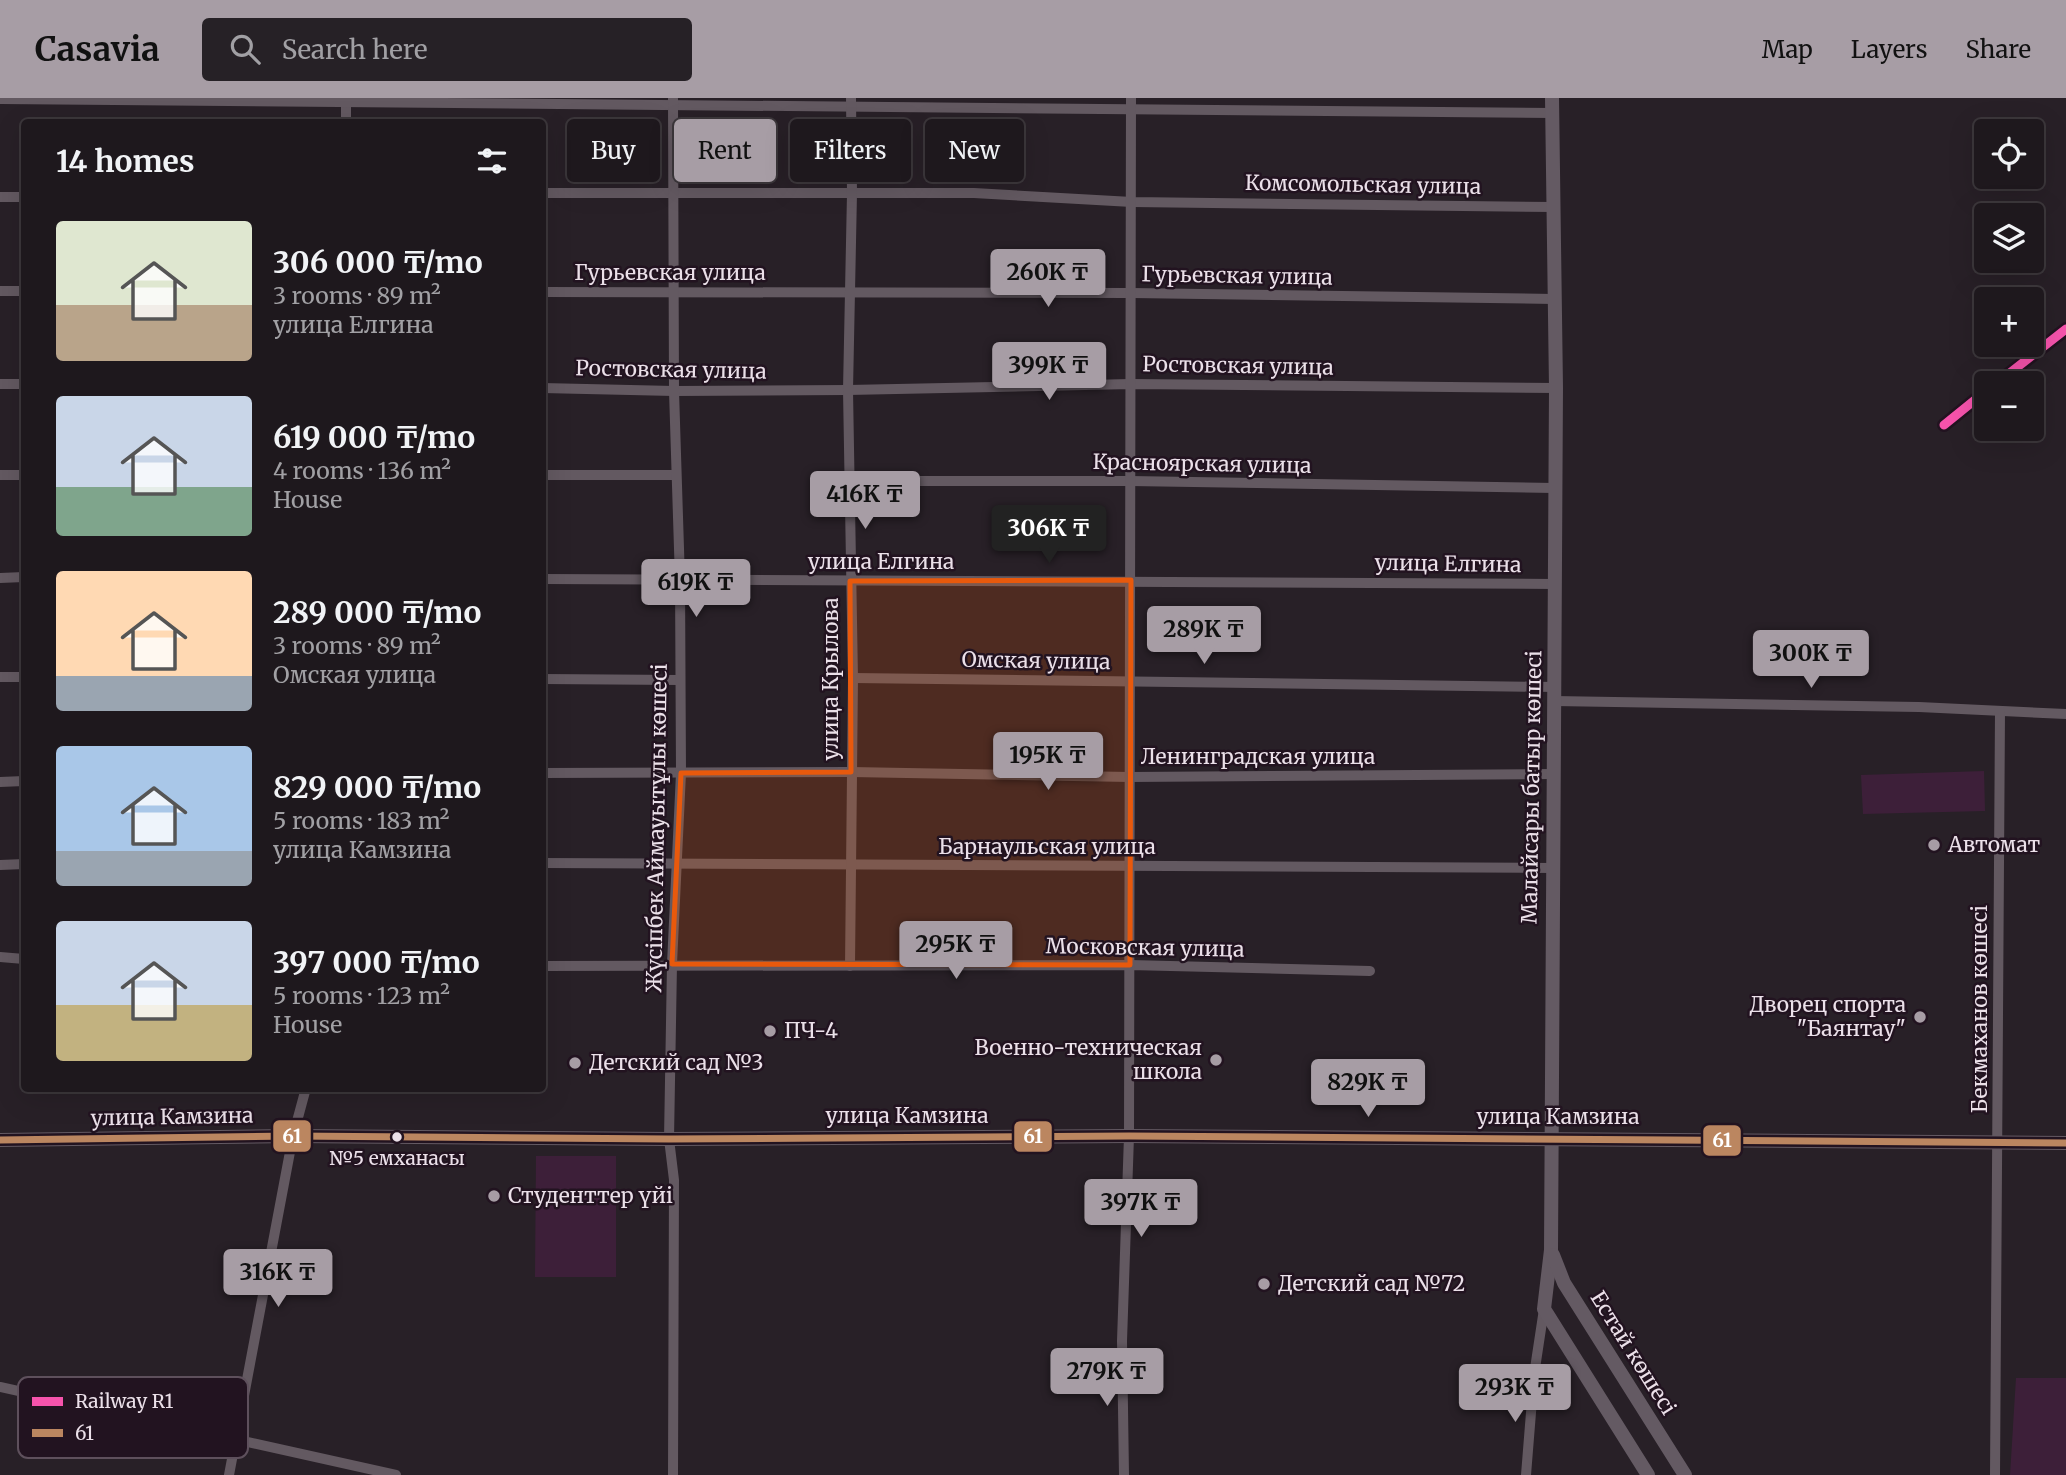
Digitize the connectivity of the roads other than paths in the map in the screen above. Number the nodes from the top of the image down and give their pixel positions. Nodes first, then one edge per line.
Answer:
1 (1552, 98) edge
2 (0, 99) edge
3 (346, 100) edge
4 (673, 101) edge
5 (851, 102) edge
6 (1131, 103) edge
7 (1552, 113) junction
8 (346, 119) edge
9 (546, 193) edge
10 (674, 193) junction
11 (852, 193) junction
12 (0, 197) edge
13 (21, 197) edge
14 (1132, 202) junction
15 (1554, 207) junction
16 (0, 291) edge
17 (21, 291) edge
18 (546, 292) edge
19 (673, 292) junction
20 (849, 293) junction
21 (1132, 293) junction
22 (1554, 299) junction
23 (0, 384) edge
24 (21, 384) edge
25 (1131, 384) junction
26 (546, 388) edge
27 (1556, 388) junction
28 (848, 390) junction
29 (674, 391) junction
30 (0, 475) edge
31 (21, 475) edge
32 (546, 475) edge
33 (676, 475) junction
34 (850, 481) junction
35 (1130, 481) junction
36 (1554, 488) junction
37 (0, 578) edge
38 (21, 578) edge
39 (546, 579) edge
40 (680, 580) junction
41 (1131, 580) junction
42 (850, 581) junction
43 (1555, 584) junction
44 (0, 677) edge
45 (21, 677) edge
46 (853, 678) junction
47 (546, 679) edge
48 (680, 680) junction
49 (1131, 681) junction
50 (1555, 694) junction
51 (2000, 711) junction
52 (2066, 714) edge
53 (851, 772) junction
54 (546, 773) edge
55 (681, 773) junction
56 (1554, 774) junction
57 (1130, 778) junction
58 (21, 781) edge
59 (0, 782) edge
60 (546, 863) edge
61 (21, 864) edge
62 (678, 864) junction
63 (0, 865) edge
64 (851, 866) junction
65 (1130, 867) junction
66 (1552, 868) junction
67 (0, 957) edge
68 (21, 959) edge
69 (673, 964) junction
70 (1130, 965) junction
71 (546, 966) edge
72 (850, 966) junction
73 (1370, 971) dead end
74 (305, 1092) edge
75 (293, 1136) junction
76 (1129, 1136) junction
77 (1550, 1137) junction
78 (670, 1139) junction
79 (0, 1140) edge
80 (1999, 1142) junction
81 (2066, 1143) edge
82 (1551, 1250) junction
83 (1544, 1309) junction
84 (248, 1384) edge
85 (0, 1387) edge
86 (18, 1391) edge
87 (248, 1441) edge
88 (233, 1458) edge
89 (229, 1475) edge
90 (396, 1475) edge
91 (673, 1475) edge
92 (1124, 1475) edge
93 (1527, 1475) edge
94 (1648, 1475) edge
95 (1685, 1475) edge
96 (1995, 1475) edge

1 - 7 main road, Малайсары батыр көшесі
2 - 3 street
3 - 4 street
3 - 8 street
4 - 5 street
4 - 10 street, Жүсіпбек Аймауытұлы көшесі
5 - 6 street
5 - 11 street, улица Крылова
6 - 7 street
6 - 14 street
7 - 15 main road, Малайсары батыр көшесі
9 - 10 street, Комсомольская улица
10 - 11 street, Комсомольская улица
10 - 19 street, Жүсіпбек Аймауытұлы көшесі
11 - 14 street, Комсомольская улица
11 - 20 street, улица Крылова
12 - 13 street
14 - 15 street, Комсомольская улица
14 - 21 street
15 - 22 main road, Малайсары батыр көшесі
16 - 17 street
18 - 19 street, Гурьевская улица
19 - 20 street, Гурьевская улица
19 - 29 street, Жүсіпбек Аймауытұлы көшесі
20 - 21 street, Гурьевская улица
20 - 28 street, улица Крылова
21 - 22 street, Гурьевская улица
21 - 25 street
22 - 27 main road, Малайсары батыр көшесі
23 - 24 street
25 - 27 street, Ростовская улица
25 - 28 street, Ростовская улица
25 - 35 street
26 - 29 street, Ростовская улица
27 - 36 main road, Малайсары батыр көшесі
28 - 29 street, Ростовская улица
28 - 34 street, улица Крылова
29 - 33 street, Жүсіпбек Аймауытұлы көшесі
30 - 31 street
32 - 33 street
33 - 40 street, Жүсіпбек Аймауытұлы көшесі
34 - 35 street, Красноярская улица
34 - 42 street, улица Крылова
35 - 36 street, Красноярская улица
35 - 41 street
36 - 43 main road, Малайсары батыр көшесі
37 - 38 street
39 - 40 street, улица Елгина
40 - 42 street, улица Елгина
40 - 48 street, Жүсіпбек Аймауытұлы көшесі
41 - 42 street, улица Елгина
41 - 43 street, улица Елгина
41 - 49 street
42 - 46 street, улица Крылова
43 - 50 main road, Малайсары батыр көшесі
44 - 45 street
46 - 49 street, Омская улица
46 - 53 street, улица Крылова
47 - 48 street
48 - 55 street, Жүсіпбек Аймауытұлы көшесі
49 - 50 street, Омская улица
49 - 57 street
50 - 51 street, Омская улица
50 - 56 main road, Малайсары батыр көшесі
51 - 52 street, Омская улица
51 - 80 street, Бекмаханов көшесі
53 - 55 street, Ленинградская улица
53 - 57 street, Ленинградская улица
53 - 64 street, улица Крылова
54 - 55 street, Ленинградская улица
55 - 62 street, Жүсіпбек Аймауытұлы көшесі
56 - 57 street, Ленинградская улица
56 - 66 main road, Малайсары батыр көшесі
57 - 65 street
58 - 59 street
60 - 62 street, Барнаульская улица
61 - 63 street
62 - 64 street, Барнаульская улица
62 - 69 street, Жүсіпбек Аймауытұлы көшесі
64 - 65 street, Барнаульская улица
64 - 72 street, улица Крылова
65 - 66 street, Барнаульская улица
65 - 70 street
66 - 77 main road, Малайсары батыр көшесі
67 - 68 street
69 - 71 street, Московская улица
69 - 72 street, Московская улица
69 - 78 street, Жүсіпбек Аймауытұлы көшесі
70 - 72 street, Московская улица
70 - 73 street, Московская улица
70 - 76 street
74 - 75 street
75 - 78 main road, улица Камзина
75 - 79 main road, улица Камзина
75 - 84 street
76 - 77 main road, улица Камзина
76 - 78 main road, улица Камзина
76 - 92 street
77 - 80 main road, улица Камзина
77 - 82 main road, Малайсары батыр көшесі
78 - 91 street, Жүсіпбек Аймауытұлы көшесі
80 - 81 main road, улица Камзина
80 - 96 street, Бекмаханов көшесі
82 - 83 main road, Малайсары батыр көшесі
82 - 95 main road, Естай көшесі
83 - 93 street, Малайсары батыр көшесі
83 - 94 main road
85 - 86 street
87 - 90 street
88 - 89 street

